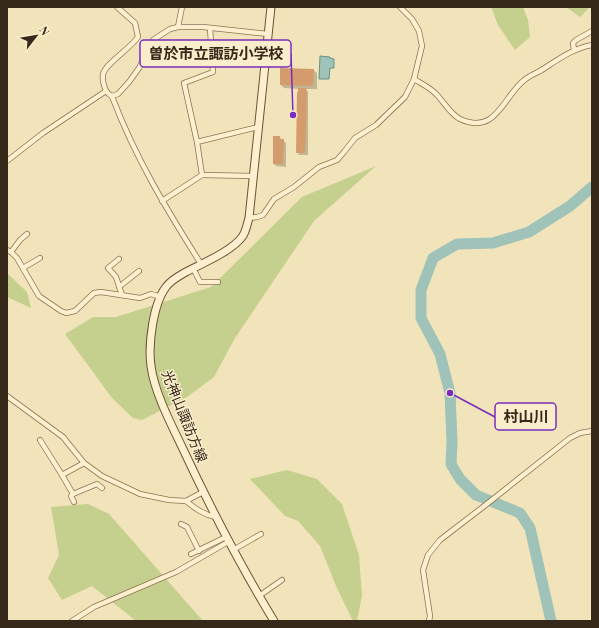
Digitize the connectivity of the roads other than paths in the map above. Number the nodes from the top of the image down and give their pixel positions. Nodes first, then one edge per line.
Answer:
1 (117, 7) edge
2 (182, 7) edge
3 (271, 7) edge
4 (400, 7) edge
5 (178, 27) junction
6 (210, 28) junction
7 (592, 31) edge
8 (268, 34) junction
9 (592, 45) edge
10 (574, 50) junction
11 (414, 79) junction
12 (106, 91) junction
13 (112, 96) junction
14 (258, 127) junction
15 (197, 142) junction
16 (7, 161) edge
17 (202, 176) junction
18 (254, 176) junction
19 (162, 201) junction
20 (249, 218) junction
21 (27, 234) dead end
22 (9, 251) edge
23 (40, 258) dead end
24 (119, 259) dead end
25 (201, 264) junction
26 (23, 268) junction
27 (193, 268) junction
28 (139, 271) dead end
29 (218, 282) dead end
30 (119, 287) junction
31 (122, 295) junction
32 (160, 297) junction
33 (7, 396) edge
34 (592, 431) edge
35 (40, 440) dead end
36 (84, 463) junction
37 (62, 475) junction
38 (102, 488) dead end
39 (203, 492) junction
40 (73, 494) junction
41 (186, 501) junction
42 (74, 502) dead end
43 (216, 517) junction
44 (181, 524) dead end
45 (261, 534) dead end
46 (227, 539) junction
47 (233, 550) junction
48 (199, 551) junction
49 (191, 554) dead end
50 (282, 580) dead end
51 (259, 596) junction
52 (72, 621) edge
53 (274, 621) edge
54 (429, 621) edge

1 - 12 street
2 - 5 street
3 - 8 main road, 光神山諏訪方線
4 - 11 street
5 - 6 street
5 - 13 street
6 - 8 street
6 - 15 street
7 - 10 street
8 - 14 main road, 光神山諏訪方線
9 - 10 street
10 - 11 street
11 - 20 street
12 - 13 street
12 - 16 street
13 - 19 street
14 - 15 street
14 - 18 main road, 光神山諏訪方線
15 - 17 street
17 - 18 street
17 - 19 street
18 - 20 main road, 光神山諏訪方線
19 - 25 street
20 - 25 main road, 光神山諏訪方線
21 - 22 street
22 - 26 street
23 - 26 street
24 - 30 street
25 - 27 main road, 光神山諏訪方線
26 - 31 street
27 - 29 street
27 - 32 main road, 光神山諏訪方線
28 - 30 street
30 - 31 street
31 - 32 street
32 - 39 main road, 光神山諏訪方線
33 - 36 street
34 - 54 street
35 - 37 street
36 - 37 street
36 - 41 street
37 - 40 street
38 - 40 street
39 - 41 street
39 - 43 main road, 光神山諏訪方線
40 - 42 street
41 - 43 street
43 - 46 main road, 光神山諏訪方線
44 - 48 street
45 - 47 street
46 - 47 main road, 光神山諏訪方線
46 - 48 street
46 - 52 street
47 - 51 main road, 光神山諏訪方線
48 - 49 street
50 - 51 street
51 - 53 main road, 光神山諏訪方線

